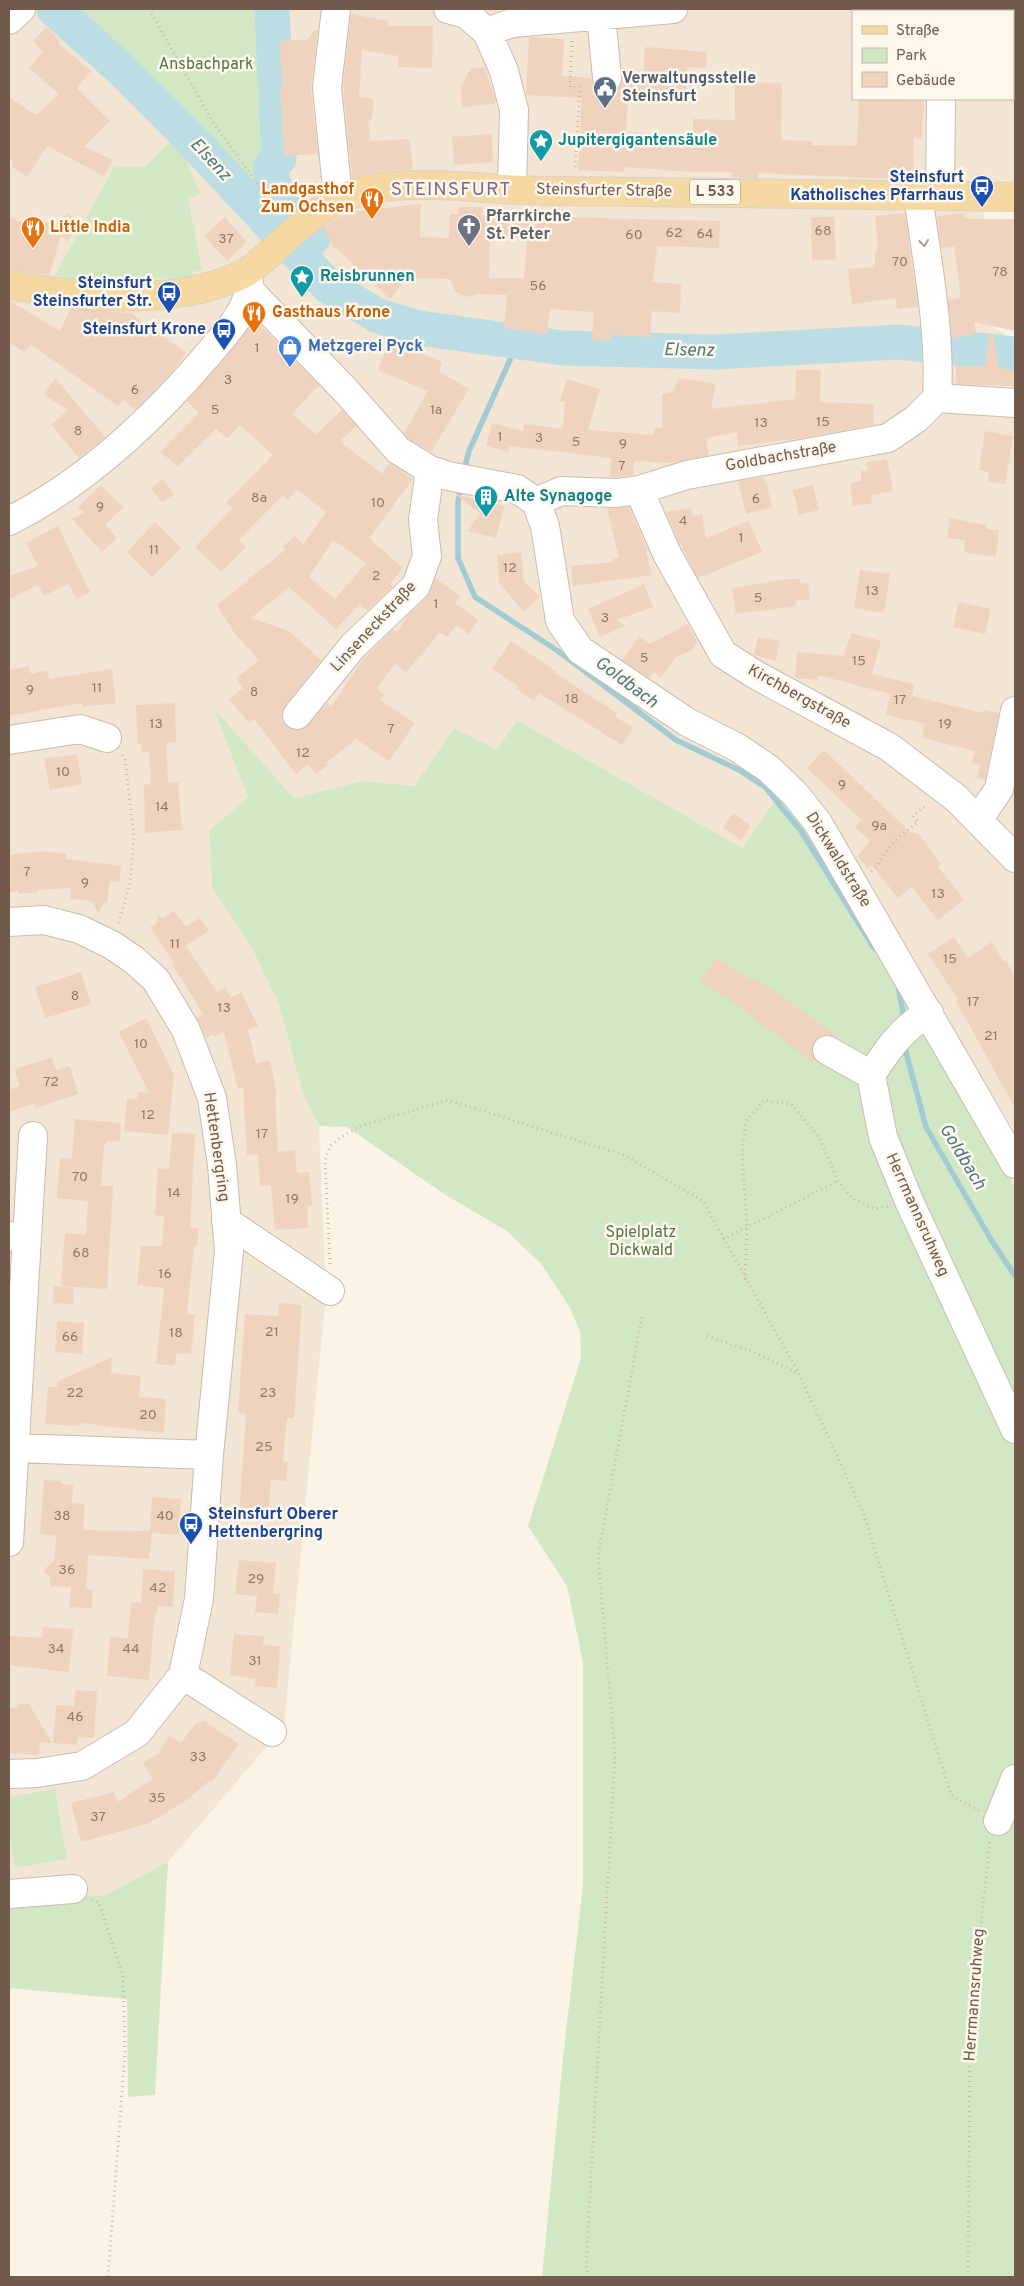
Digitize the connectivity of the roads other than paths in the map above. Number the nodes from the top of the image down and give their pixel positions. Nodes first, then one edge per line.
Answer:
1 (20, 9) edge
2 (336, 9) edge
3 (448, 9) edge
4 (673, 9) edge
5 (601, 16) junction
6 (9, 20) edge
7 (487, 32) junction
8 (607, 78) dead end
9 (941, 100) edge
10 (512, 189) junction
11 (929, 195) junction
12 (1015, 197) edge
13 (329, 204) junction
14 (248, 282) junction
15 (9, 284) edge
16 (937, 398) junction
17 (1015, 403) edge
18 (451, 476) junction
19 (639, 490) junction
20 (536, 502) junction
21 (9, 521) edge
22 (1015, 711) edge
23 (297, 715) dead end
24 (107, 738) road end
25 (9, 740) edge
26 (978, 820) junction
27 (1015, 858) edge
28 (9, 922) edge
29 (929, 1013) junction
30 (827, 1050) dead end
31 (871, 1075) junction
32 (33, 1136) dead end
33 (1015, 1164) edge
34 (226, 1221) junction
35 (18, 1237) edge
36 (330, 1291) road end
37 (1015, 1429) edge
38 (15, 1448) junction
39 (209, 1455) junction
40 (9, 1542) edge
41 (183, 1675) junction
42 (272, 1732) dead end
43 (9, 1774) edge
44 (1015, 1779) edge
45 (998, 1821) road end
46 (73, 1889) road end
47 (9, 1894) edge

1 - 6 street
2 - 13 street
3 - 7 street
4 - 5 street
5 - 7 street
5 - 8 street
7 - 10 street
9 - 11 street
10 - 11 main road, Steinsfurter Straße / L 533
10 - 13 main road, Steinsfurter Straße / L 533
11 - 12 main road, Steinsfurter Straße / L 533
11 -> 16 street
13 - 14 main road, L 533
14 - 15 main road, L 533
14 - 18 street
14 - 21 street
16 - 17 street
16 - 19 street, Goldbachstraße
18 - 20 street
18 - 23 street, Linseneckstraße
19 - 20 street, Goldbachstraße
19 - 26 street, Kirchbergstraße
20 - 29 street, Dickwaldstraße
22 - 26 street
24 - 25 street
26 - 27 street, Kirchbergstraße
28 - 34 street, Hettenbergring
29 - 31 street
29 - 33 street, Dickwaldstraße
30 - 31 street
31 - 37 street, Herrmannsruhweg
32 - 35 street
34 - 36 street, Hettenbergring
34 - 39 street, Hettenbergring
35 - 38 street
38 - 39 street
38 - 40 street
39 - 41 street, Hettenbergring
41 - 42 street
41 - 43 street, Hettenbergring
44 - 45 street
46 - 47 street

